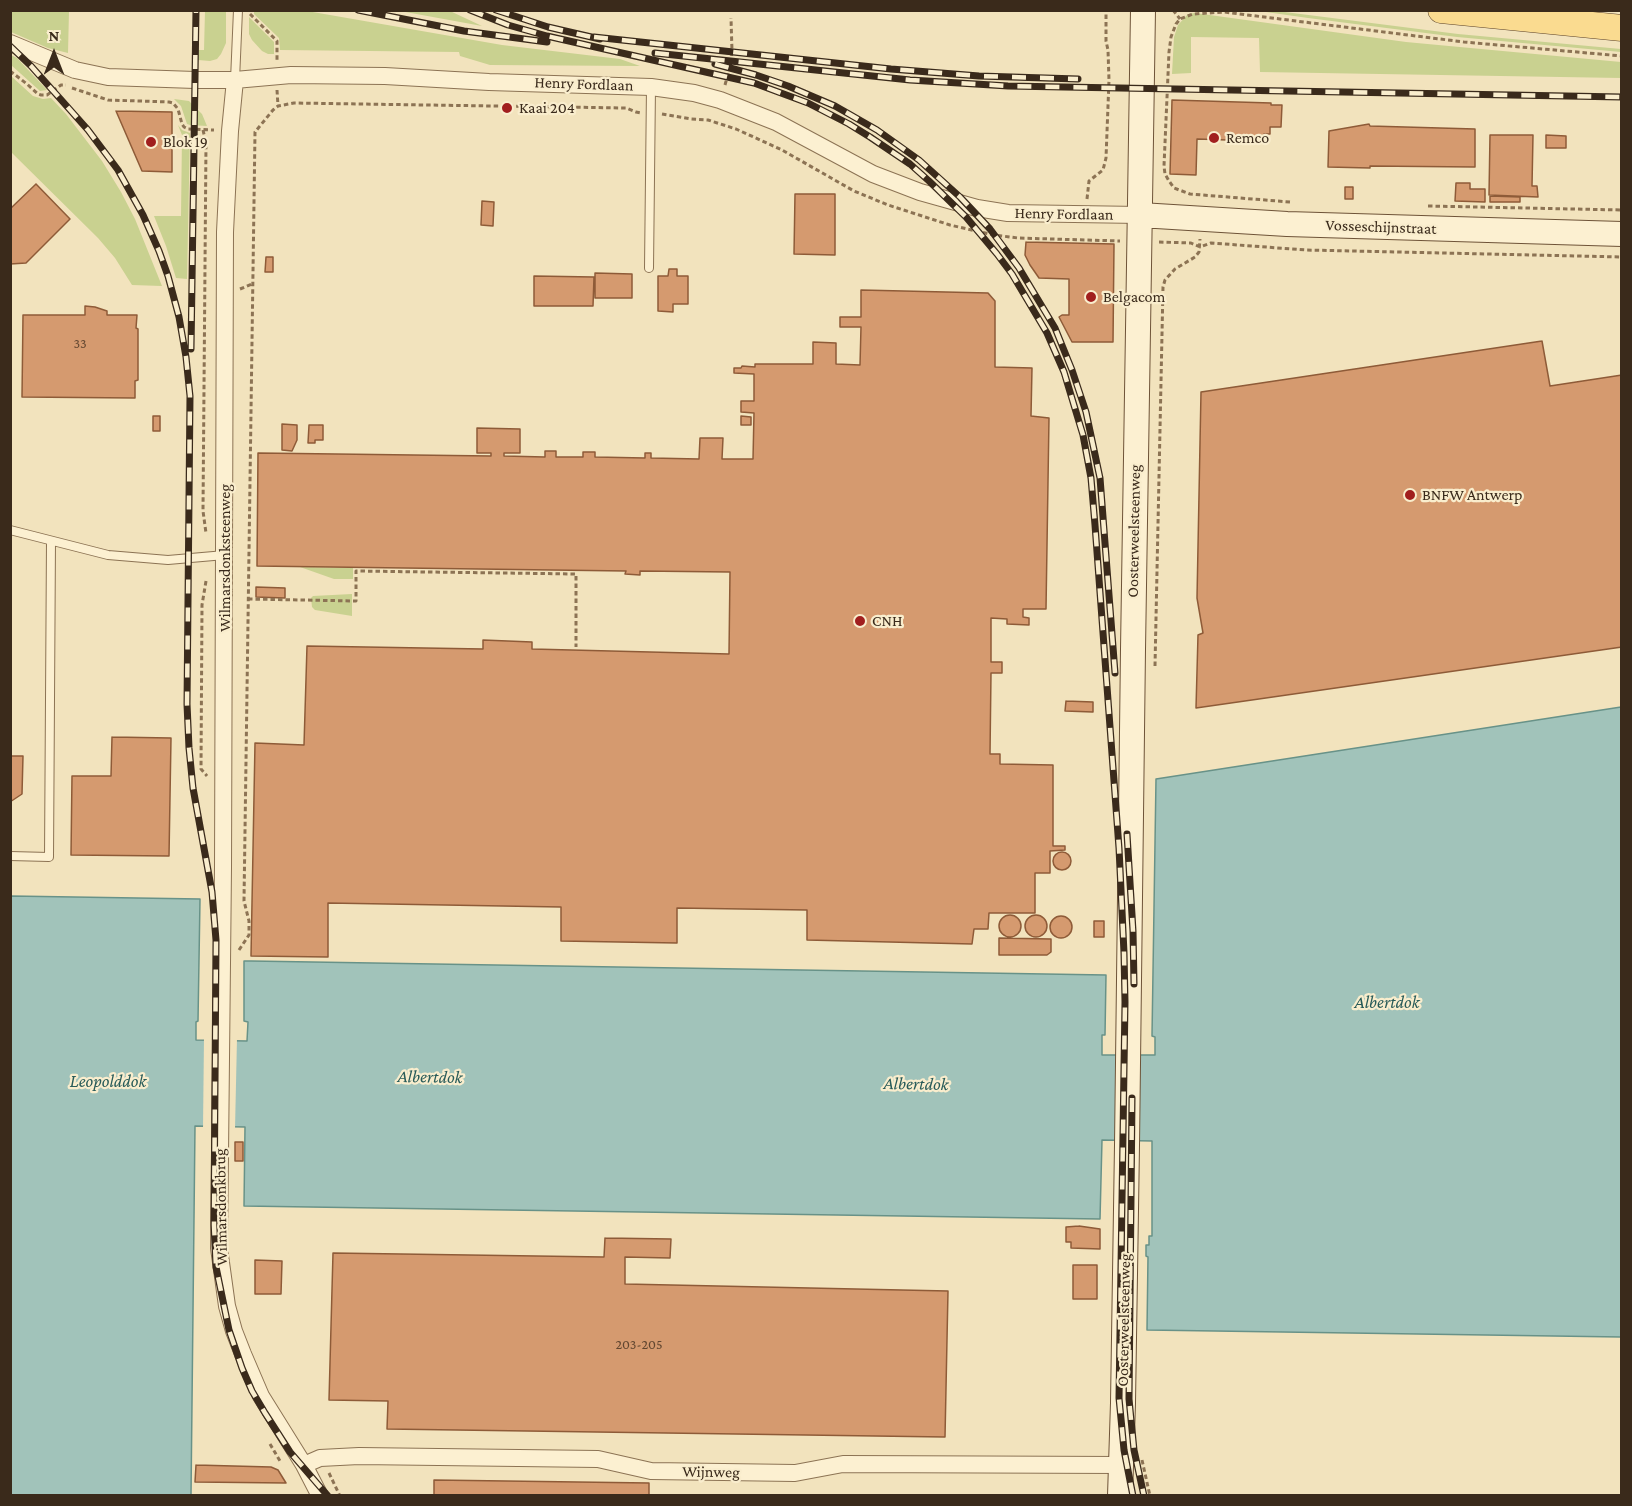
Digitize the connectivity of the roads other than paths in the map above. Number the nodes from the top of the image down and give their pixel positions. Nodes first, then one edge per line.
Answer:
1 (238, 10) edge
2 (1143, 10) edge
3 (1441, 10) edge
4 (1170, 14) edge
5 (1622, 28) edge
6 (10, 43) edge
7 (1142, 45) junction
8 (235, 80) junction
9 (651, 87) junction
10 (1140, 215) junction
11 (1622, 234) edge
12 (649, 268) dead end
13 (10, 530) edge
14 (51, 541) junction
15 (225, 555) junction
16 (10, 856) edge
17 (221, 1037) joint
18 (1121, 1465) junction
19 (304, 1466) junction
20 (320, 1496) edge
21 (1120, 1496) edge

1 - 8 lane
2 - 7 main road, Oosterweelsteenweg
3 - 5 main road
4 - 7 main road
6 - 8 street, Henry Fordlaan
7 - 10 main road, Oosterweelsteenweg
8 - 9 street, Henry Fordlaan
8 - 15 street, Wilmarsdonksteenweg
9 - 10 street, Henry Fordlaan
9 - 12 lane
10 - 11 main road, Vosseschijnstraat
10 - 18 main road, Oosterweelsteenweg
13 - 14 lane
14 - 15 lane
14 - 16 lane
15 - 17 street, Wilmarsdonksteenweg
17 - 19 street, Wilmarsdonkbrug
18 - 19 street, Wijnweg
18 - 21 main road, Oosterweelsteenweg
19 - 20 street

